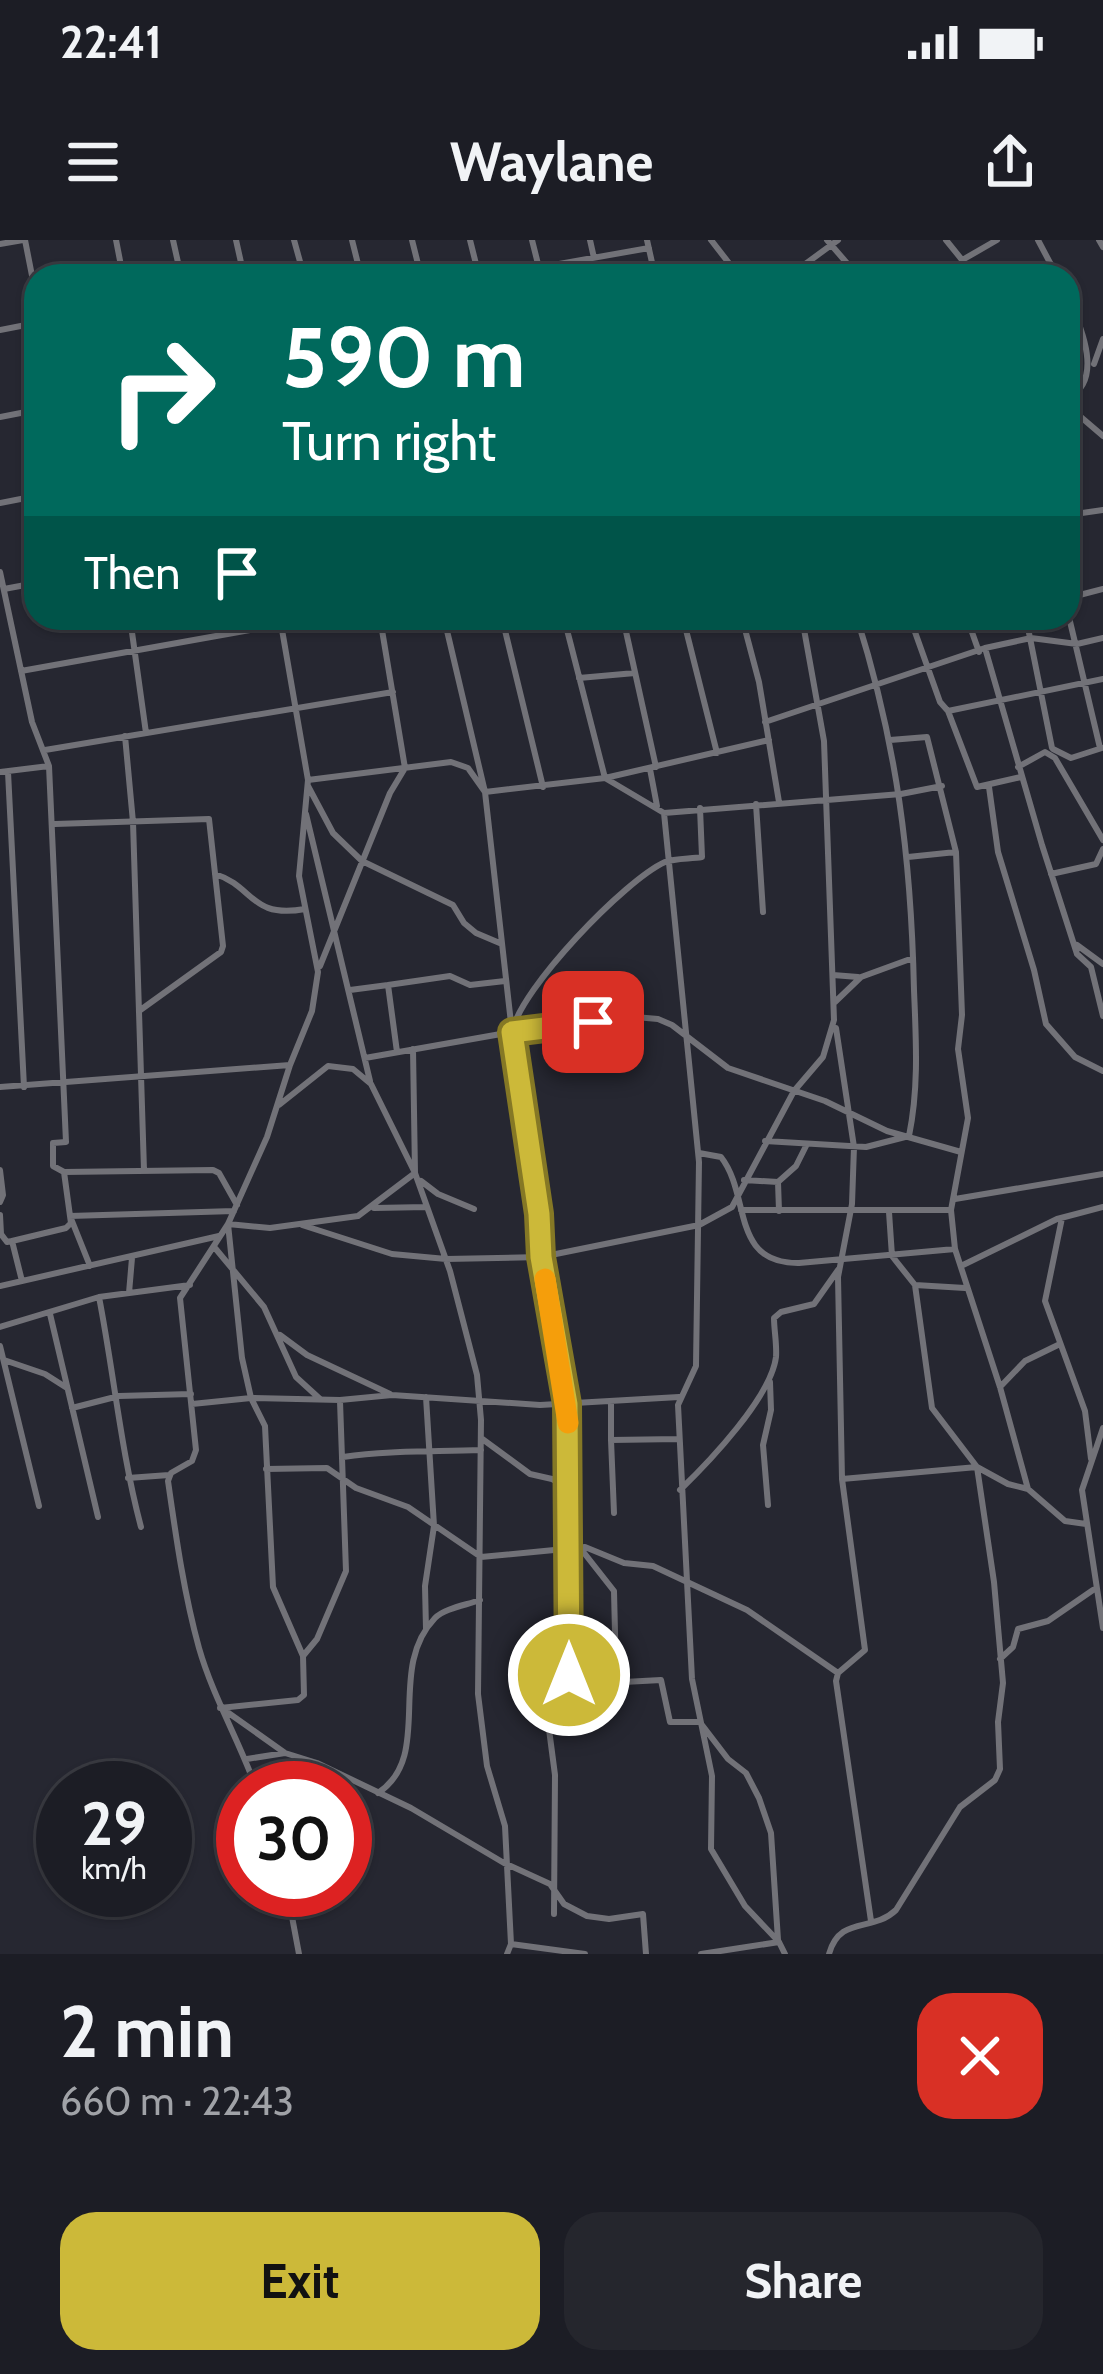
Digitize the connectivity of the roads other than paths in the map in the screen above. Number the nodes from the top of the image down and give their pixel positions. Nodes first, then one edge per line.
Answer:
1 (24, 240) edge
2 (590, 240) edge
3 (711, 240) edge
4 (946, 240) edge
5 (998, 240) edge
6 (832, 242) edge
7 (0, 244) edge
8 (648, 244) edge
9 (594, 258) junction
10 (964, 260) junction
11 (571, 264) edge
12 (595, 264) edge
13 (730, 264) edge
14 (810, 264) edge
15 (967, 264) edge
16 (1080, 329) edge
17 (1103, 339) edge
18 (1094, 365) junction
19 (1080, 394) edge
20 (1080, 414) edge
21 (1103, 436) edge
22 (0, 572) edge
23 (1, 589) edge
24 (131, 630) edge
25 (236, 630) edge
26 (282, 630) edge
27 (382, 630) edge
28 (447, 630) edge
29 (505, 630) edge
30 (567, 630) edge
31 (626, 630) edge
32 (686, 630) edge
33 (745, 630) edge
34 (804, 630) edge
35 (861, 630) edge
36 (915, 630) edge
37 (973, 630) edge
38 (1029, 630) edge
39 (1073, 630) edge
40 (1031, 638) junction
41 (1103, 638) edge
42 (1077, 644) junction
43 (982, 650) junction
44 (134, 651) junction
45 (928, 664) junction
46 (21, 671) junction
47 (636, 672) junction
48 (579, 678) junction
49 (1103, 679) edge
50 (878, 682) junction
51 (1084, 684) junction
52 (393, 692) junction
53 (1043, 692) junction
54 (1000, 699) junction
55 (818, 702) junction
56 (296, 708) junction
57 (948, 711) junction
58 (766, 722) junction
59 (146, 733) junction
60 (124, 736) junction
61 (769, 740) junction
62 (890, 740) junction
63 (1102, 748) edge
64 (45, 749) junction
65 (1048, 750) junction
66 (717, 753) junction
67 (49, 766) junction
68 (1018, 766) junction
69 (653, 768) junction
70 (406, 769) junction
71 (4, 772) edge
72 (1021, 777) junction
73 (604, 778) junction
74 (308, 783) junction
75 (942, 786) junction
76 (543, 787) junction
77 (989, 787) junction
78 (485, 792) junction
79 (901, 794) junction
80 (827, 801) junction
81 (779, 802) junction
82 (756, 804) junction
83 (700, 808) junction
84 (304, 809) junction
85 (661, 811) junction
86 (133, 822) junction
87 (55, 824) junction
88 (1102, 838) edge
89 (956, 852) junction
90 (908, 857) junction
91 (362, 861) junction
92 (666, 861) junction
93 (214, 874) junction
94 (1051, 874) junction
95 (305, 909) junction
96 (763, 912) dead end
97 (335, 925) junction
98 (1073, 942) junction
99 (502, 944) junction
100 (914, 958) junction
101 (1103, 964) edge
102 (318, 972) junction
103 (833, 975) junction
104 (861, 977) junction
105 (506, 981) junction
106 (388, 985) junction
107 (350, 990) junction
108 (834, 1004) junction
109 (139, 1011) junction
110 (1103, 1016) edge
111 (834, 1020) junction
112 (512, 1032) junction
113 (685, 1036) junction
114 (413, 1049) junction
115 (397, 1052) junction
116 (365, 1058) junction
117 (290, 1065) junction
118 (1103, 1071) edge
119 (140, 1079) junction
120 (370, 1084) junction
121 (62, 1085) junction
122 (24, 1087) junction
123 (0, 1088) edge
124 (794, 1091) junction
125 (279, 1105) junction
126 (852, 1117) junction
127 (909, 1136) junction
128 (765, 1141) junction
129 (807, 1144) junction
130 (854, 1147) junction
131 (961, 1152) junction
132 (698, 1153) junction
133 (0, 1169) edge
134 (143, 1169) junction
135 (64, 1172) junction
136 (1103, 1174) edge
137 (416, 1176) junction
138 (744, 1180) junction
139 (778, 1182) junction
140 (738, 1195) junction
141 (1, 1198) edge
142 (955, 1199) junction
143 (428, 1207) junction
144 (236, 1208) junction
145 (371, 1208) junction
146 (1103, 1208) edge
147 (474, 1209) dead end
148 (741, 1210) junction
149 (951, 1210) junction
150 (779, 1211) junction
151 (889, 1211) junction
152 (851, 1213) junction
153 (0, 1215) edge
154 (70, 1216) junction
155 (1062, 1218) junction
156 (228, 1224) junction
157 (302, 1225) junction
158 (699, 1225) junction
159 (222, 1235) junction
160 (12, 1241) junction
161 (214, 1247) junction
162 (955, 1249) junction
163 (892, 1256) junction
164 (541, 1257) junction
165 (840, 1257) junction
166 (132, 1258) junction
167 (446, 1259) junction
168 (89, 1266) junction
169 (961, 1266) junction
170 (839, 1269) junction
171 (233, 1271) junction
172 (22, 1281) junction
173 (190, 1285) junction
174 (915, 1285) junction
175 (0, 1286) edge
176 (965, 1288) junction
177 (130, 1293) junction
178 (99, 1298) junction
179 (50, 1314) junction
180 (0, 1327) edge
181 (278, 1333) junction
182 (1060, 1344) junction
183 (0, 1346) edge
184 (3, 1359) edge
185 (770, 1378) junction
186 (1000, 1387) junction
187 (67, 1388) junction
188 (191, 1394) junction
189 (392, 1395) junction
190 (118, 1396) junction
191 (426, 1397) junction
192 (679, 1397) junction
193 (251, 1398) junction
194 (479, 1399) junction
195 (322, 1400) junction
196 (340, 1400) junction
197 (611, 1401) junction
198 (192, 1404) junction
199 (567, 1404) junction
200 (72, 1408) junction
201 (1103, 1427) edge
202 (482, 1438) junction
203 (679, 1439) junction
204 (611, 1440) junction
205 (481, 1450) junction
206 (432, 1453) junction
207 (343, 1457) junction
208 (1091, 1459) junction
209 (977, 1467) junction
210 (266, 1469) junction
211 (169, 1475) junction
212 (128, 1478) junction
213 (842, 1479) junction
214 (344, 1480) junction
215 (569, 1488) junction
216 (1028, 1489) junction
217 (680, 1490) junction
218 (768, 1505) dead end
219 (39, 1506) dead end
220 (614, 1514) dead end
221 (98, 1517) dead end
222 (1086, 1524) junction
223 (434, 1526) junction
224 (140, 1528) dead end
225 (568, 1532) junction
226 (580, 1547) junction
227 (568, 1548) junction
228 (481, 1557) junction
229 (686, 1578) junction
230 (1094, 1589) junction
231 (481, 1600) junction
232 (1103, 1628) edge
233 (426, 1632) junction
234 (304, 1656) junction
235 (1000, 1659) junction
236 (838, 1673) junction
237 (220, 1708) junction
238 (700, 1722) junction
239 (285, 1754) junction
240 (246, 1760) joint
241 (377, 1793) junction
242 (504, 1863) junction
243 (556, 1890) junction
244 (554, 1914) dead end
245 (292, 1917) edge
246 (872, 1921) junction
247 (779, 1942) junction
248 (512, 1944) junction
249 (299, 1954) edge
250 (507, 1954) edge
251 (585, 1954) edge
252 (646, 1954) edge
253 (701, 1954) edge
254 (785, 1954) edge
255 (829, 1954) edge

1 - 7 street
2 - 9 street
3 - 13 street
4 - 10 street
5 - 10 street
6 - 14 street
8 - 9 street
9 - 11 street
9 - 12 street
10 - 15 street
16 - 18 street
17 - 18 street
18 - 19 street
20 - 21 street
22 - 23 street
23 - 46 street
24 - 44 street
25 - 44 street
26 - 56 street
27 - 52 street
28 - 78 street
29 - 76 street
30 - 48 street
31 - 47 street
32 - 66 street
33 - 58 street
34 - 55 street
35 - 50 street
36 - 45 street
37 - 43 street
38 - 40 street
39 - 42 street
40 - 42 street
40 - 43 street
40 - 53 street
41 - 42 street
42 - 51 street
43 - 45 street
43 - 54 street
44 - 46 street
44 - 59 street
45 - 50 street
45 - 57 street
46 - 64 street
47 - 48 street
47 - 69 street
48 - 73 street
49 - 51 street
50 - 55 street
50 - 62 street
51 - 53 street
51 - 63 street
52 - 56 street
52 - 70 street
53 - 54 street
53 - 65 street
54 - 57 street
54 - 68 street
55 - 58 street
55 - 80 street
56 - 59 street
56 - 74 street
57 - 77 street
58 - 61 street
59 - 60 street
60 - 64 street
60 - 86 street
61 - 66 street
61 - 81 street
62 - 75 street
62 - 79 street
63 - 65 street
64 - 67 street
65 - 68 street
65 - 88 street
66 - 69 street
67 - 71 street
67 - 87 street
68 - 72 street
69 - 73 street
69 - 85 street
70 - 74 street
70 - 78 street
70 - 91 street
71 - 122 street
72 - 77 street
72 - 94 street
73 - 76 street
73 - 85 street
74 - 84 street
74 - 91 street
75 - 79 street
75 - 89 street
76 - 78 street
77 - 118 street
78 - 99 street
79 - 80 street
79 - 90 street
80 - 81 street
80 - 103 street
81 - 82 street
82 - 83 street
82 - 96 street
83 - 85 street
83 - 92 street
84 - 95 street
84 - 97 street
85 - 92 street
86 - 87 street
86 - 93 street
86 - 109 street
87 - 121 street
88 - 94 street
89 - 90 street
89 - 131 street
90 - 100 street
91 - 97 street
91 - 99 street
92 - 112 street
92 - 113 street
93 - 95 street
93 - 109 street
94 - 98 street
95 - 102 street
97 - 102 street
97 - 107 street
98 - 101 street
98 - 110 street
99 - 105 street
100 - 104 street
100 - 127 street
102 - 117 street
103 - 104 street
103 - 108 street
104 - 108 street
105 - 106 street
105 - 112 street
106 - 107 street
106 - 115 street
107 - 116 street
108 - 111 street
109 - 119 street
111 - 124 street
111 - 126 street
112 - 113 street
112 - 114 street
112 - 164 street
113 - 124 street
113 - 132 street
114 - 115 street
114 - 137 street
115 - 116 street
116 - 120 street
117 - 119 street
117 - 125 street
119 - 121 street
119 - 134 street
120 - 125 street
120 - 137 street
121 - 122 street
121 - 135 street
122 - 123 street
124 - 126 street
124 - 128 street
125 - 144 street
126 - 127 street
126 - 130 street
127 - 130 street
127 - 131 street
128 - 129 street
128 - 138 street
129 - 130 street
129 - 139 street
130 - 152 street
131 - 142 street
132 - 140 street
132 - 158 street
133 - 141 street
134 - 135 street
134 - 144 street
135 - 154 street
136 - 142 street
137 - 143 street
137 - 145 street
137 - 147 street
138 - 139 street
138 - 140 street
139 - 150 street
140 - 148 street
140 - 158 street
142 - 149 street
143 - 145 street
143 - 167 street
144 - 154 street
144 - 156 street
145 - 157 street
146 - 155 street
148 - 150 street
148 - 165 street
149 - 151 street
149 - 162 street
150 - 152 street
151 - 152 street
151 - 163 street
152 - 165 street
153 - 160 street
154 - 160 street
154 - 168 street
155 - 169 street
155 - 182 street
156 - 157 street
156 - 159 street
156 - 171 street
157 - 167 street
158 - 164 street
158 - 192 street
159 - 161 street
159 - 166 street
160 - 172 street
161 - 171 street
161 - 173 street
162 - 163 street
162 - 169 street
163 - 165 street
163 - 174 street
164 - 167 street
164 - 199 street
165 - 170 street
166 - 168 street
166 - 177 street
167 - 194 street
168 - 172 street
169 - 176 street
170 - 185 street
170 - 213 street
171 - 181 street
171 - 193 street
172 - 175 street
173 - 177 street
173 - 188 street
174 - 176 street
174 - 209 street
176 - 186 street
177 - 178 street
178 - 179 street
178 - 190 street
179 - 180 street
179 - 187 street
181 - 189 street
181 - 195 street
182 - 186 street
182 - 208 street
183 - 184 street
184 - 187 street
184 - 219 street
185 - 217 street
185 - 218 street
186 - 216 street
187 - 200 street
188 - 190 street
188 - 198 street
189 - 191 street
189 - 196 street
190 - 200 street
190 - 212 street
191 - 194 street
191 - 206 street
192 - 197 street
192 - 203 street
193 - 195 street
193 - 198 street
193 - 210 street
194 - 199 street
194 - 202 street
195 - 196 street
196 - 207 street
197 - 199 street
197 - 204 street
198 - 211 street
199 - 215 street
200 - 221 street
201 - 208 street
202 - 205 street
202 - 215 street
203 - 204 street
203 - 217 street
204 - 220 street
205 - 206 street
205 - 228 street
206 - 207 street
206 - 223 street
207 - 214 street
208 - 222 street
209 - 213 street
209 - 216 street
209 - 235 street
210 - 214 street
210 - 234 street
211 - 212 street
211 - 237 street
212 - 224 street
213 - 236 street
214 - 223 street
214 - 234 street
215 - 225 street
216 - 222 street
217 - 229 street
222 - 230 street
223 - 228 street
223 - 233 street
225 - 226 street
225 - 227 street
226 - 227 street
226 - 229 street
226 - 238 street
227 - 228 street
227 - 243 street
228 - 231 street
229 - 236 street
229 - 238 street
230 - 232 street
230 - 235 street
231 - 233 street
231 - 242 street
233 - 241 street
234 - 237 street
235 - 246 street
236 - 246 street
237 - 239 street
237 - 240 street
238 - 247 street
238 - 247 street
239 - 240 street
239 - 241 street
241 - 242 street
242 - 243 street
242 - 248 street
243 - 244 street
243 - 252 street
245 - 249 street
246 - 255 street
247 - 253 street
247 - 254 street
248 - 250 street
248 - 251 street

